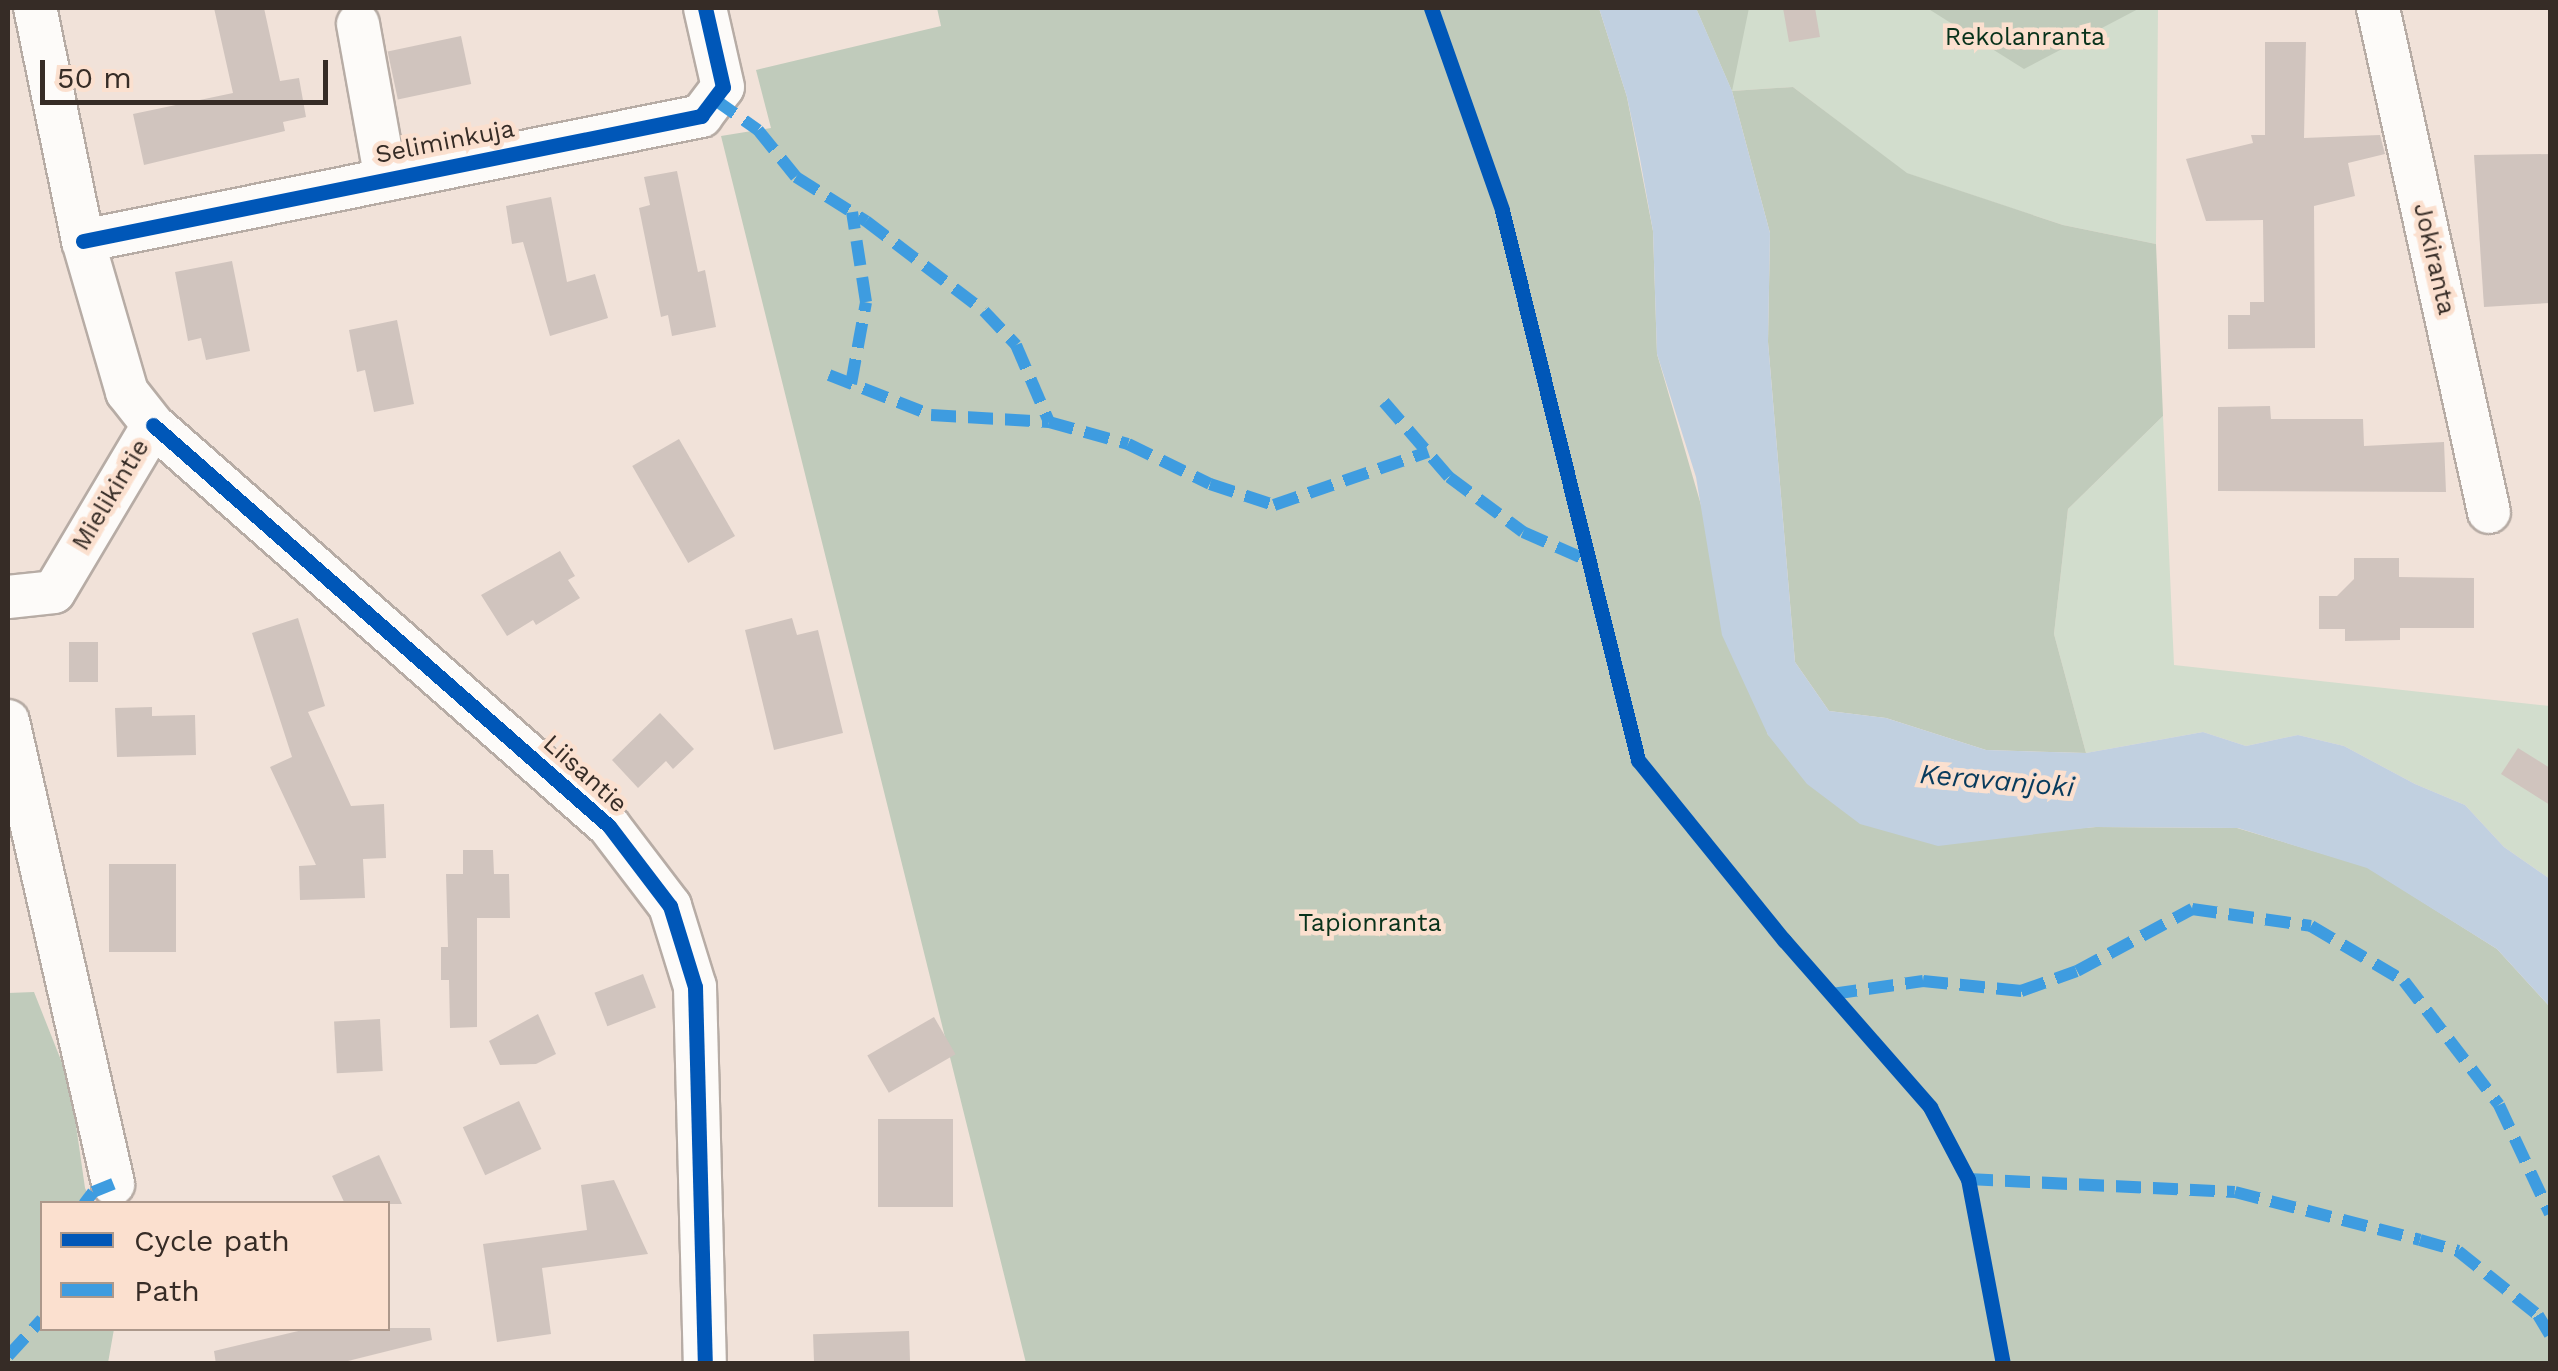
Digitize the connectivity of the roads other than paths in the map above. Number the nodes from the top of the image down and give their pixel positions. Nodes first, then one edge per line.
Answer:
1 (35, 8) edge
2 (705, 8) edge
3 (2378, 8) edge
4 (358, 24) dead end
5 (386, 180) junction
6 (84, 241) junction
7 (153, 425) junction
8 (2489, 512) dead end
9 (8, 597) edge
10 (8, 721) edge
11 (113, 1184) dead end
12 (706, 1364) edge

1 - 6 street, Mielikintie
2 - 5 street, Seliminkuja
3 - 8 street, Jokiranta
4 - 5 street
5 - 6 street, Seliminkuja
6 - 7 street, Mielikintie
7 - 9 street, Mielikintie
7 - 12 street, Liisantie
10 - 11 street

